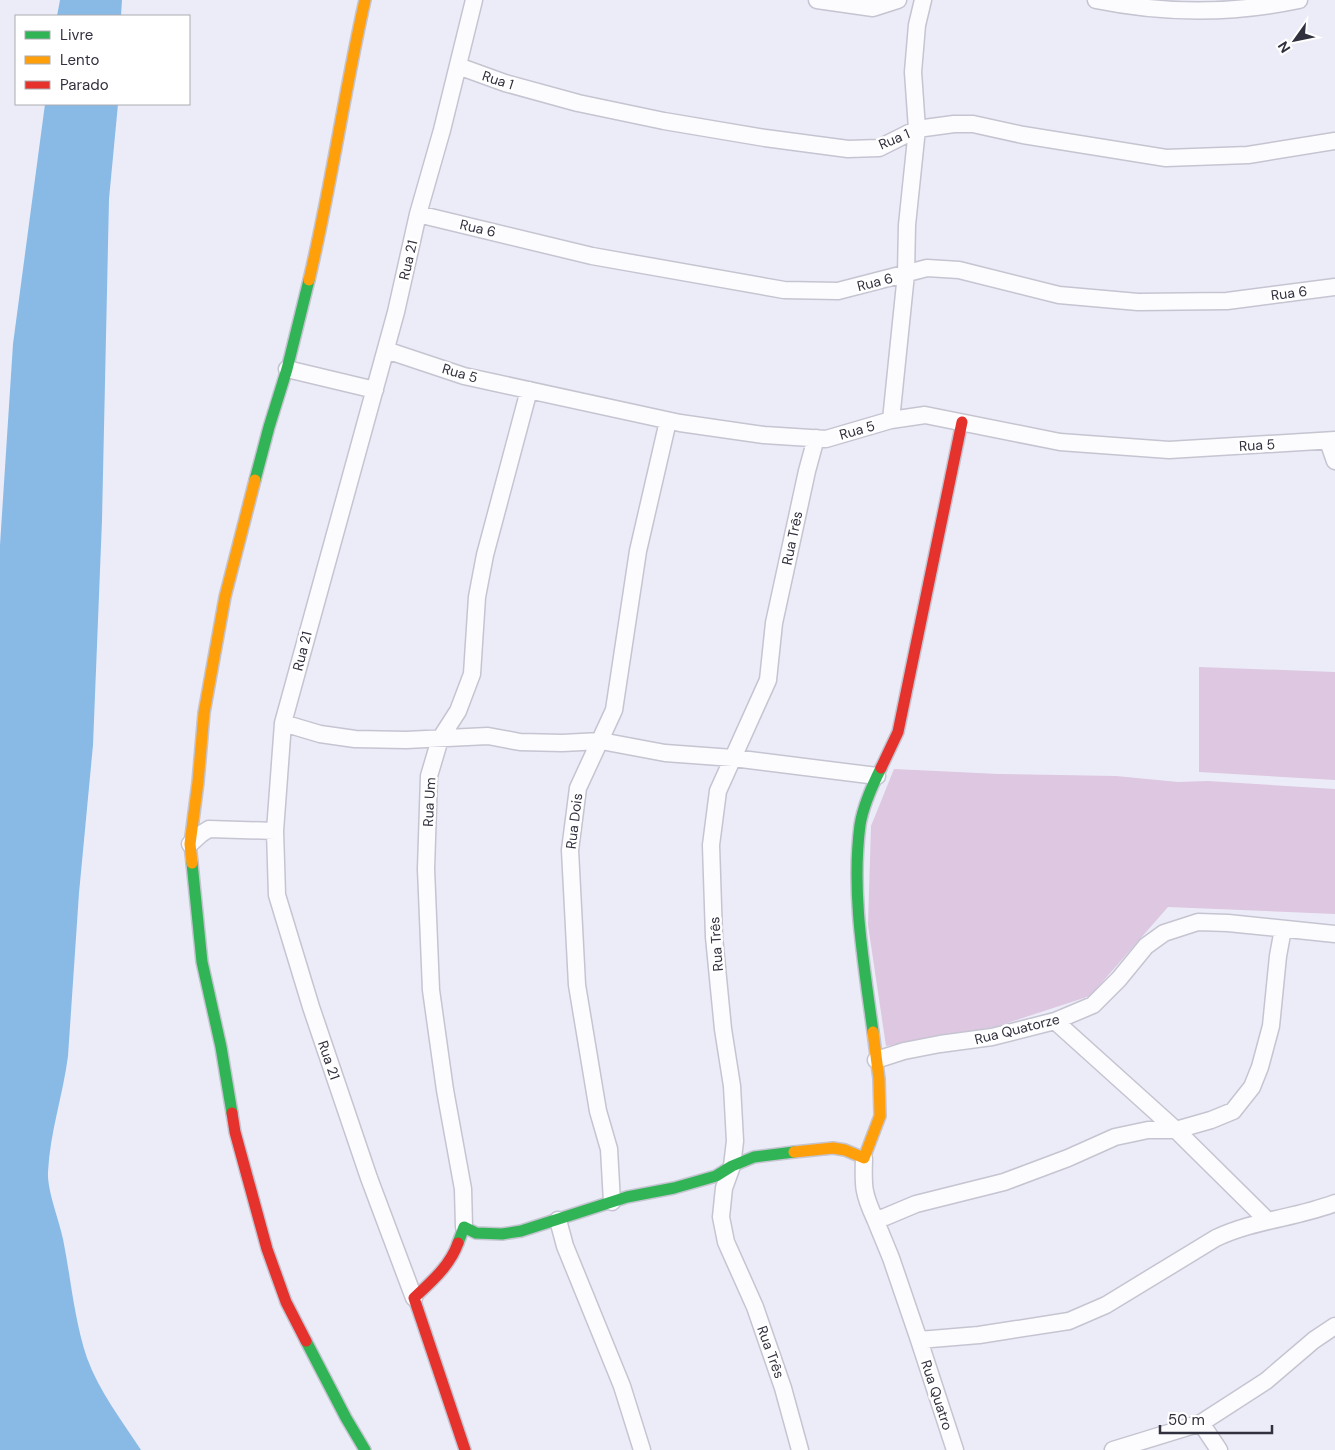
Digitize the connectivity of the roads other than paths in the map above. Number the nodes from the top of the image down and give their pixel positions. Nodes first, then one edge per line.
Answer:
1 (365, 0) edge
2 (474, 0) edge
3 (818, 0) edge
4 (898, 0) edge
5 (923, 0) edge
6 (1096, 0) edge
7 (1299, 0) edge
8 (458, 66) junction
9 (918, 128) junction
10 (1335, 141) edge
11 (418, 214) junction
12 (906, 274) junction
13 (1335, 287) edge
14 (386, 350) junction
15 (288, 370) junction
16 (375, 390) junction
17 (529, 390) junction
18 (892, 420) junction
19 (668, 421) junction
20 (962, 422) junction
21 (816, 438) junction
22 (1331, 441) edge
23 (1335, 460) edge
24 (283, 723) junction
25 (440, 739) junction
26 (601, 740) junction
27 (733, 758) junction
28 (877, 776) junction
29 (275, 831) junction
30 (190, 844) junction
31 (1282, 929) junction
32 (1335, 934) edge
33 (1055, 1021) junction
34 (876, 1060) junction
35 (1176, 1130) junction
36 (864, 1158) junction
37 (732, 1166) junction
38 (612, 1202) junction
39 (1335, 1203) edge
40 (875, 1219) junction
41 (558, 1220) junction
42 (1268, 1221) junction
43 (464, 1227) junction
44 (414, 1298) junction
45 (1335, 1326) edge
46 (919, 1340) junction
47 (1201, 1424) junction
48 (366, 1450) edge
49 (464, 1450) edge
50 (642, 1450) edge
51 (800, 1450) edge
52 (955, 1450) edge
53 (1113, 1450) edge
54 (1219, 1450) edge

1 - 15 street
2 - 8 street, Rua 21
3 - 4 street
5 - 9 street
6 - 7 street
8 - 9 street, Rua 1
8 - 11 street, Rua 21
9 - 10 street, Rua 1
9 - 12 street
11 - 12 street, Rua 6
11 - 14 street, Rua 21
12 - 13 street, Rua 6
12 - 18 street
14 - 16 street, Rua 21
14 - 17 street, Rua 5
15 - 16 street
15 - 30 street
16 - 24 street, Rua 21
17 - 19 street, Rua 5
17 - 25 street, Rua Um
18 - 20 street, Rua 5
18 - 21 street, Rua 5
19 - 21 street, Rua 5
19 - 26 street, Rua Dois
20 - 22 street, Rua 5
20 - 28 street
21 - 27 street, Rua Três
22 - 23 street
24 - 25 street
24 - 29 street, Rua 21
25 - 26 street
25 - 43 street, Rua Um
26 - 27 street
26 - 38 street, Rua Dois
27 - 28 street
27 - 37 street, Rua Três
28 - 34 street
29 - 30 street
29 - 44 street, Rua 21
30 - 48 street
31 - 32 street, Rua Quatorze
31 - 33 street, Rua Quatorze
31 - 35 street
33 - 34 street, Rua Quatorze
33 - 35 street
34 - 36 street
35 - 40 street
35 - 42 street
36 - 37 street
36 - 40 street, Rua Quatro
37 - 38 street
37 - 51 street, Rua Três
38 - 41 street
39 - 42 street
40 - 46 street, Rua Quatro
41 - 43 street
41 - 50 street
42 - 46 street
43 - 44 street
44 - 49 street
45 - 47 street
46 - 52 street, Rua Quatro
47 - 53 street
47 - 54 street

